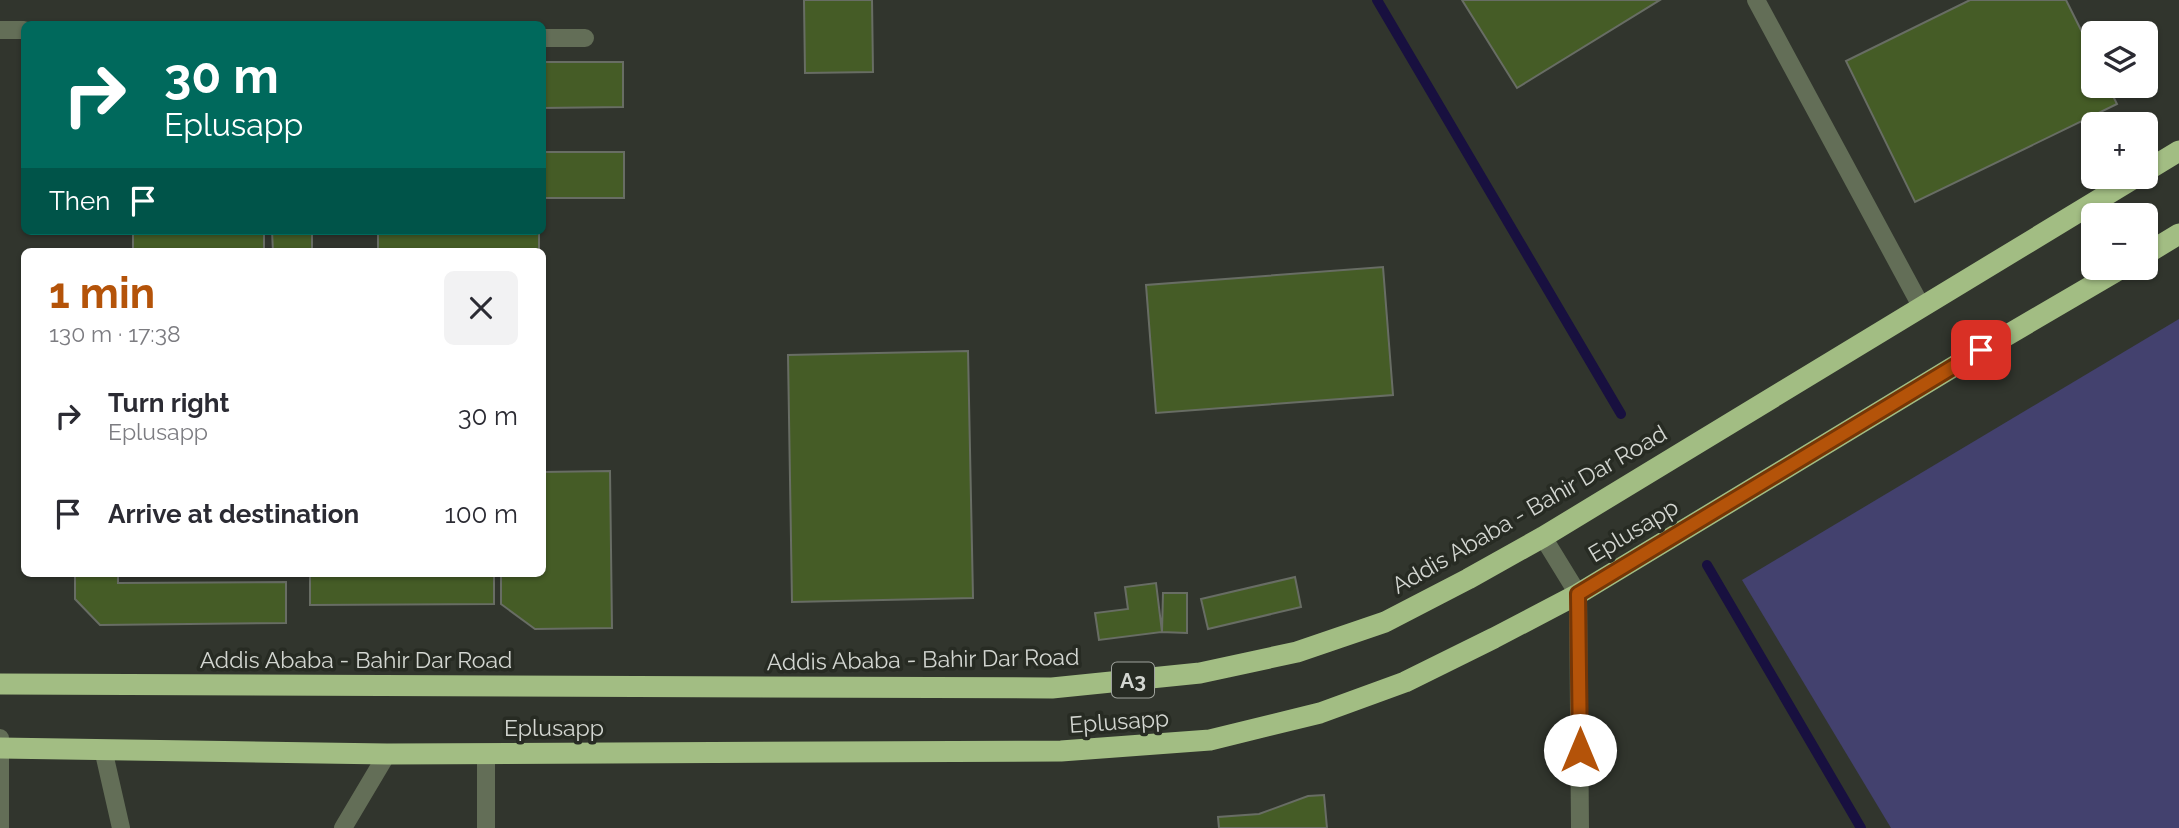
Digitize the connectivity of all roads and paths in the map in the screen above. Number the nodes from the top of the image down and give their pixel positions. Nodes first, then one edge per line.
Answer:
1 (1756, 0) edge
2 (0, 30) edge
3 (21, 30) edge
4 (546, 38) edge
5 (585, 38) dead end
6 (2179, 151) edge
7 (2158, 164) edge
8 (2116, 189) edge
9 (2179, 234) edge
10 (2158, 247) edge
11 (2102, 280) edge
12 (1922, 306) junction
13 (1543, 537) junction
14 (1578, 594) junction
15 (0, 684) edge
16 (0, 738) edge
17 (0, 748) edge
18 (103, 749) junction
19 (387, 754) junction
20 (486, 754) junction
21 (0, 828) edge
22 (121, 828) edge
23 (343, 828) edge
24 (486, 828) edge
25 (1580, 828) edge

1 - 12 street
2 - 3 street
4 - 5 street
6 - 7 highway
8 - 12 highway, Addis Ababa - Bahir Dar Road / A3
9 - 10 highway
11 - 14 highway, Eplusapp
12 - 13 highway, Addis Ababa - Bahir Dar Road / A3
13 - 14 street
13 - 15 highway, Addis Ababa - Bahir Dar Road / A3
14 - 20 highway, Eplusapp
14 - 25 street
16 - 17 street
17 - 18 highway, Eplusapp
17 - 21 street
18 - 19 highway, Eplusapp
18 - 22 street
19 - 20 highway, Eplusapp
19 - 23 street
20 - 24 street

